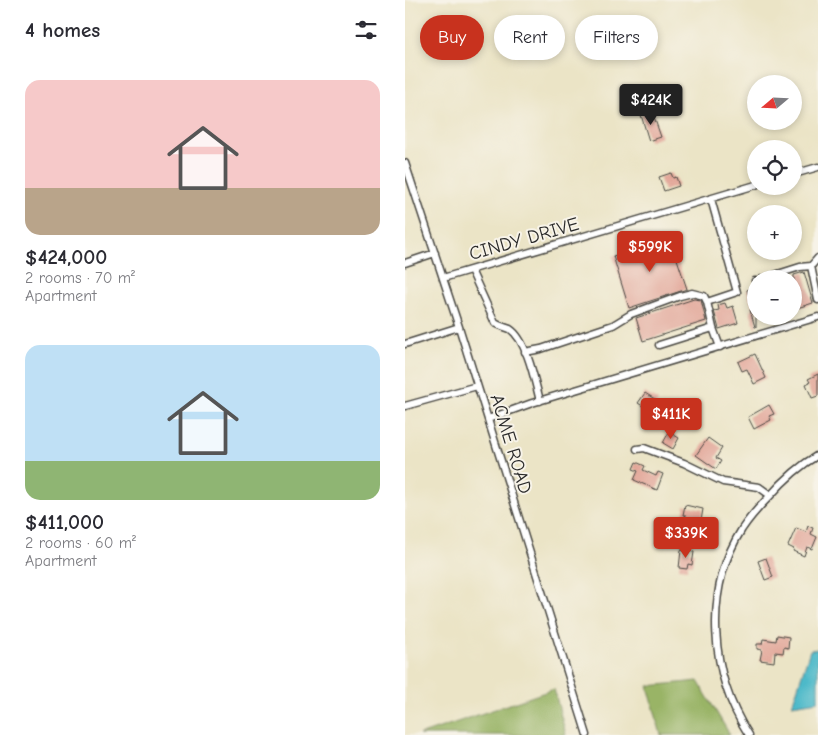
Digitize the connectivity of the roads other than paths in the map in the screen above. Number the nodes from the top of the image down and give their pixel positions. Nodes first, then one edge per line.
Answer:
1 (405, 164) edge
2 (818, 167) edge
3 (802, 172) edge
4 (747, 189) edge
5 (711, 199) junction
6 (435, 253) junction
7 (818, 258) edge
8 (405, 263) edge
9 (811, 266) junction
10 (471, 270) junction
11 (790, 270) edge
12 (443, 278) junction
13 (818, 300) edge
14 (707, 302) junction
15 (818, 317) edge
16 (459, 327) junction
17 (713, 328) junction
18 (405, 344) edge
19 (659, 345) dead end
20 (720, 347) junction
21 (525, 352) junction
22 (477, 386) junction
23 (540, 401) junction
24 (405, 406) edge
25 (488, 419) junction
26 (637, 449) dead end
27 (818, 455) edge
28 (770, 495) junction
29 (587, 735) edge
30 (749, 735) edge

1 - 6 street, ACME ROAD
2 - 3 street
4 - 5 street, CINDY DRIVE
5 - 10 street, CINDY DRIVE
5 - 14 street
6 - 8 street
6 - 12 street, ACME ROAD
7 - 9 street
9 - 11 street
9 - 13 street
10 - 12 street, CINDY DRIVE
10 - 21 street
12 - 16 street, ACME ROAD
14 - 17 street
14 - 21 street
15 - 20 street
16 - 18 street
16 - 22 street, ACME ROAD
17 - 19 street
17 - 20 street
20 - 23 street
21 - 23 street
22 - 24 street
22 - 25 street, ACME ROAD
23 - 25 street
25 - 29 street, ACME ROAD
26 - 28 street
27 - 28 street
28 - 30 street

